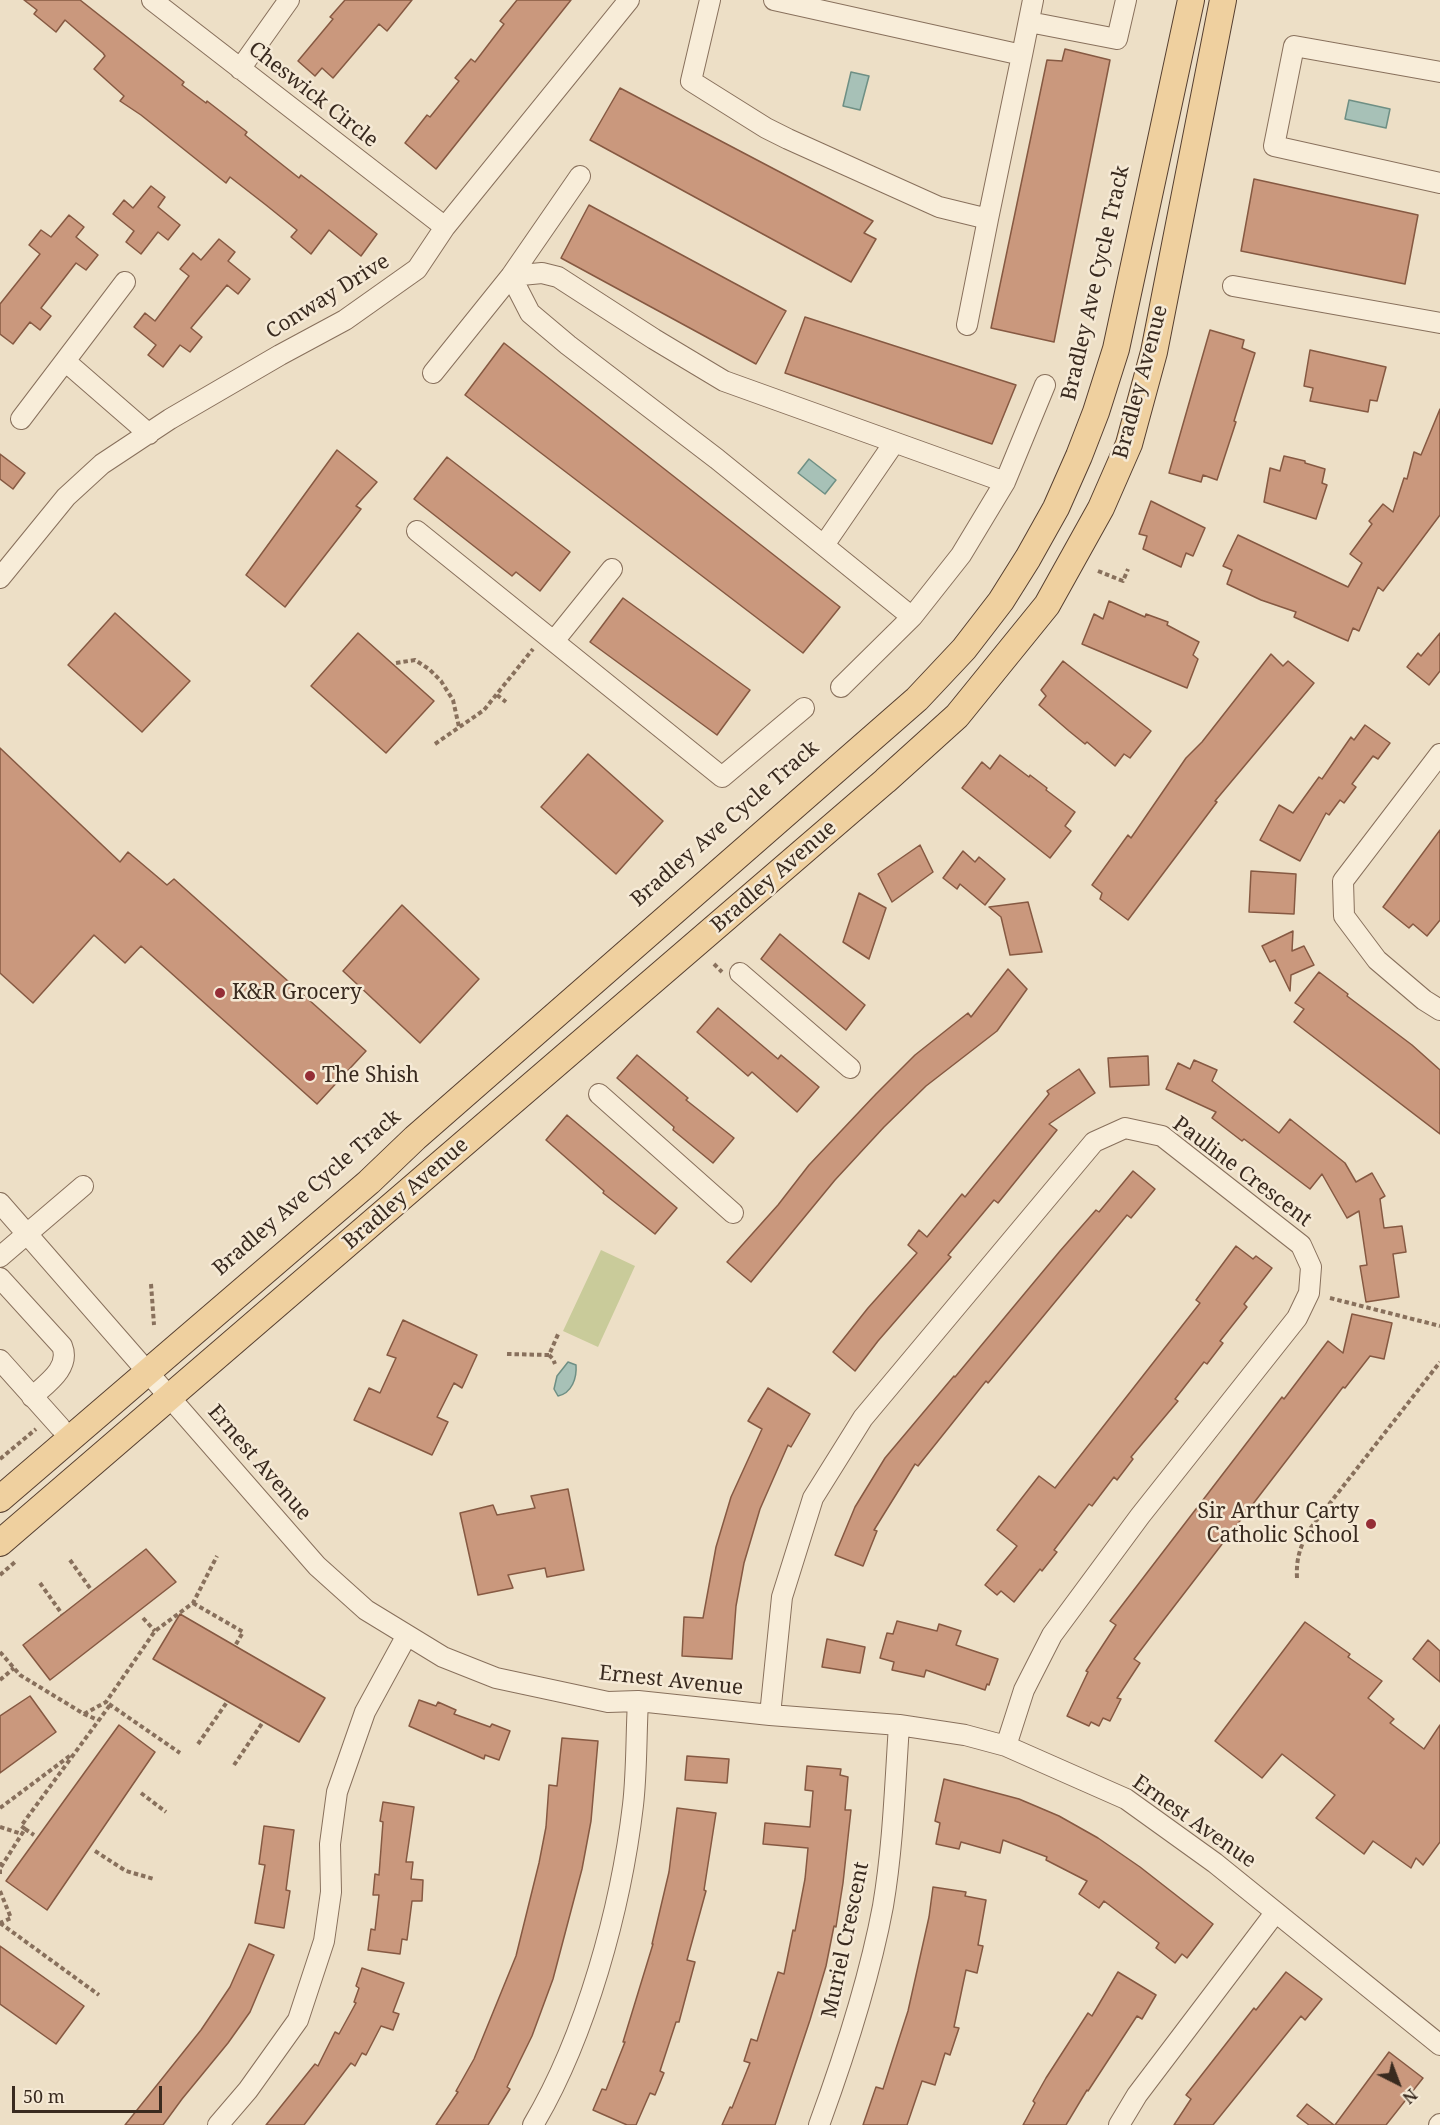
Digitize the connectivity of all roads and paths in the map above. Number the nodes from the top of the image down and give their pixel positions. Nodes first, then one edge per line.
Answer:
1 (152, 0) edge
2 (289, 0) edge
3 (628, 0) edge
4 (710, 0) edge
5 (774, 0) edge
6 (1033, 0) edge
7 (1126, 0) edge
8 (1191, 0) edge
9 (1223, 0) edge
10 (1029, 22) junction
11 (1022, 54) junction
12 (240, 69) junction
13 (1440, 72) edge
14 (580, 176) dead end
15 (1440, 183) edge
16 (988, 219) junction
17 (445, 227) junction
18 (511, 276) junction
19 (125, 282) dead end
20 (1233, 286) dead end
21 (1439, 319) edge
22 (967, 325) dead end
23 (65, 361) junction
24 (433, 374) dead end
25 (1045, 385) dead end
26 (21, 419) dead end
27 (149, 434) junction
28 (894, 443) junction
29 (1005, 482) junction
30 (417, 531) dead end
31 (824, 545) junction
32 (1128, 568) dead end
33 (612, 569) dead end
34 (1098, 571) dead end
35 (0, 578) edge
36 (912, 617) junction
37 (549, 638) junction
38 (396, 663) dead end
39 (841, 687) dead end
40 (497, 695) junction
41 (506, 702) dead end
42 (804, 708) dead end
43 (459, 727) junction
44 (435, 744) dead end
45 (1440, 754) edge
46 (740, 973) dead end
47 (1440, 1010) edge
48 (850, 1068) dead end
49 (599, 1094) dead end
50 (83, 1186) dead end
51 (0, 1203) edge
52 (734, 1213) dead end
53 (27, 1234) junction
54 (0, 1257) edge
55 (0, 1278) edge
56 (151, 1284) dead end
57 (1330, 1298) dead end
58 (154, 1325) dead end
59 (1440, 1326) edge
60 (559, 1332) dead end
61 (507, 1354) dead end
62 (549, 1355) junction
63 (0, 1360) edge
64 (1440, 1362) edge
65 (555, 1364) dead end
66 (148, 1372) junction
67 (32, 1397) junction
68 (170, 1397) junction
69 (55, 1422) joint
70 (0, 1459) edge
71 (0, 1499) edge
72 (0, 1543) edge
73 (217, 1556) dead end
74 (70, 1560) dead end
75 (1297, 1578) dead end
76 (40, 1583) dead end
77 (92, 1591) dead end
78 (193, 1603) junction
79 (62, 1614) dead end
80 (142, 1618) dead end
81 (155, 1631) junction
82 (407, 1635) junction
83 (235, 1646) dead end
84 (0, 1652) edge
85 (14, 1668) junction
86 (0, 1680) edge
87 (227, 1701) dead end
88 (638, 1701) junction
89 (108, 1703) junction
90 (84, 1714) junction
91 (770, 1715) junction
92 (98, 1720) junction
93 (263, 1722) dead end
94 (899, 1725) junction
95 (198, 1744) dead end
96 (1006, 1746) junction
97 (74, 1752) junction
98 (180, 1753) dead end
99 (234, 1765) dead end
100 (141, 1793) dead end
101 (0, 1808) edge
102 (166, 1812) dead end
103 (0, 1827) edge
104 (25, 1829) junction
105 (22, 1834) junction
106 (34, 1834) dead end
107 (95, 1851) dead end
108 (1, 1864) edge
109 (0, 1877) edge
110 (154, 1879) dead end
111 (0, 1891) edge
112 (1275, 1913) junction
113 (0, 1923) edge
114 (99, 1995) dead end
115 (1440, 2045) edge
116 (218, 2125) edge
117 (533, 2125) edge
118 (819, 2125) edge
119 (1119, 2125) edge

1 - 12 street, Cheswick Circle
2 - 12 street
3 - 17 street, Conway Drive
4 - 16 street
5 - 11 street
6 - 10 street
7 - 10 street
8 - 66 main road, Bradley Avenue
9 - 68 main road, Bradley Avenue
10 - 11 street
11 - 16 street
12 - 17 street, Cheswick Circle
13 - 15 street
14 - 18 street
16 - 22 street
17 - 27 street, Conway Drive
18 - 24 street
18 - 28 street
18 - 31 street
19 - 23 street
20 - 21 street
23 - 26 street
23 - 27 street
25 - 29 street
27 - 35 street, Conway Drive
28 - 29 street
28 - 31 street
29 - 36 street
30 - 37 street
31 - 36 street
32 - 34 path
33 - 37 street
36 - 39 street
37 - 40 path
37 - 42 street
38 - 43 path
40 - 41 path
40 - 43 path
43 - 44 path
45 - 47 street
46 - 48 street
49 - 52 street
50 - 53 street
51 - 53 street, Ernest Avenue
53 - 54 street
53 - 66 street, Ernest Avenue
55 - 67 street
56 - 58 path
57 - 59 path
60 - 62 path
61 - 62 path
62 - 65 path
63 - 67 street
64 - 75 path
66 - 68 street, Ernest Avenue
66 - 71 main road, Bradley Avenue
67 - 69 street
68 - 72 main road, Bradley Avenue
68 - 82 street, Ernest Avenue
69 - 70 path
73 - 78 path
74 - 77 path
76 - 79 path
78 - 81 path
78 - 83 path
80 - 81 path
81 - 89 path
82 - 88 street, Ernest Avenue
82 - 116 street
84 - 85 path
85 - 86 path
85 - 90 path
87 - 95 path
88 - 91 street, Ernest Avenue
88 - 117 street
89 - 90 path
89 - 92 path
89 - 98 path
90 - 92 path
91 - 94 street, Ernest Avenue
91 - 96 street, Pauline Crescent
92 - 97 path
93 - 99 path
94 - 96 street, Ernest Avenue
94 - 118 street, Muriel Crescent
96 - 112 street, Ernest Avenue
97 - 101 path
97 - 104 path
100 - 102 path
103 - 105 path
104 - 105 path
104 - 106 path
105 - 108 path
107 - 110 path
108 - 109 path
111 - 113 path
112 - 115 street, Ernest Avenue
112 - 119 street
113 - 114 path

